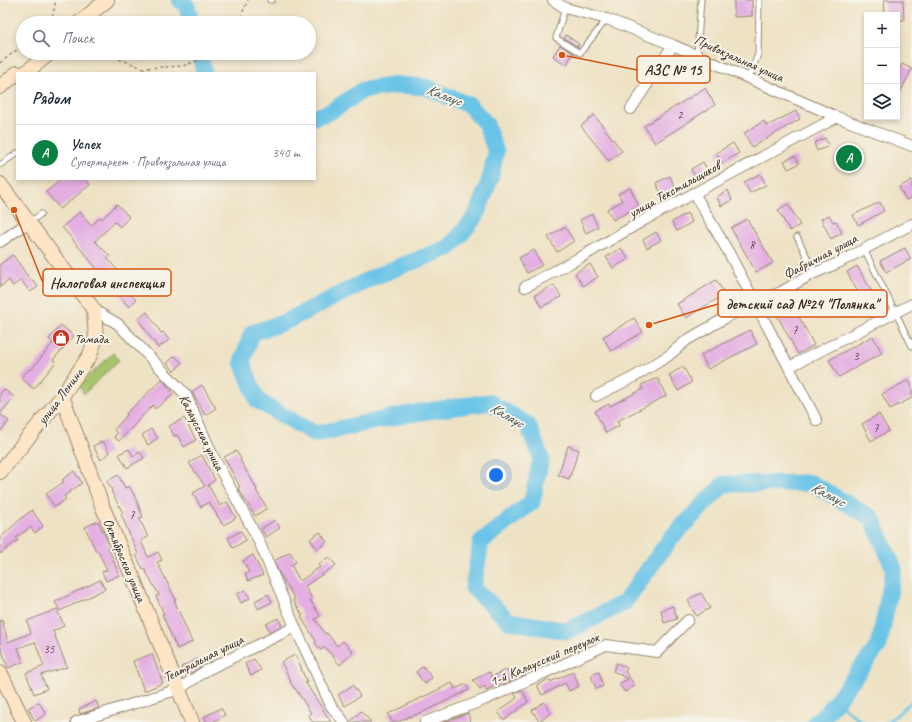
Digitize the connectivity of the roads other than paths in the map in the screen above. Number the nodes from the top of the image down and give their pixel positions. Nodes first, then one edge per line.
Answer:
1 (107, 0) edge
2 (553, 0) edge
3 (701, 0) edge
4 (759, 0) edge
5 (566, 8) junction
6 (88, 16) edge
7 (90, 16) edge
8 (607, 19) junction
9 (673, 45) junction
10 (697, 55) junction
11 (33, 60) edge
12 (41, 60) edge
13 (18, 72) edge
14 (26, 72) edge
15 (16, 74) edge
16 (749, 78) junction
17 (16, 81) edge
18 (0, 87) edge
19 (0, 94) edge
20 (631, 109) dead end
21 (837, 117) junction
22 (912, 146) edge
23 (16, 154) edge
24 (0, 166) edge
25 (0, 184) edge
26 (694, 193) junction
27 (41, 214) dead end
28 (29, 222) junction
29 (912, 224) edge
30 (797, 237) dead end
31 (0, 242) edge
32 (864, 249) junction
33 (815, 273) junction
34 (525, 287) dead end
35 (754, 302) junction
36 (912, 304) edge
37 (94, 310) junction
38 (896, 312) junction
39 (912, 346) edge
40 (789, 367) junction
41 (62, 396) junction
42 (596, 396) dead end
43 (817, 421) dead end
44 (0, 472) edge
45 (688, 620) dead end
46 (295, 627) junction
47 (0, 672) edge
48 (179, 688) junction
49 (24, 722) edge
50 (76, 722) edge
51 (192, 722) edge
52 (344, 722) edge
53 (425, 722) edge

1 - 6 main road
1 - 7 main road
2 - 5 street, Привокзальная улица
3 - 10 lane
4 - 16 lane
5 - 8 street, Привокзальная улица
5 - 8 lane
8 - 9 street, Привокзальная улица
9 - 10 street, Привокзальная улица
9 - 20 street
10 - 16 street, Привокзальная улица
11 - 13 main road
12 - 14 main road
15 - 18 main road
16 - 21 street, Привокзальная улица
17 - 19 main road
21 - 22 street, Привокзальная улица
21 - 26 street, улица Текстильщиков
23 - 24 lane
25 - 28 main road, Калаусская улица
26 - 34 street, улица Текстильщиков
26 - 35 street
27 - 28 lane
28 - 31 street
28 - 37 main road, Калаусская улица
29 - 32 street, Фабричная улица
30 - 33 lane
32 - 33 street, Фабричная улица
32 - 38 lane
33 - 35 street, Фабричная улица
35 - 40 street
35 - 42 street, Фабричная улица
36 - 38 street
37 - 41 main road, улица Ленина
37 - 46 street, Калаусская улица
38 - 39 lane
38 - 40 street
40 - 43 street
41 - 44 main road, улица Ленина
41 - 48 main road, Октябрьская улица
45 - 53 street, 1-й Калаусский переулок
46 - 48 street, Театральная улица
46 - 52 street, Калаусская улица
47 - 49 main road
48 - 50 street, Театральная улица
48 - 51 main road, Октябрьская улица

